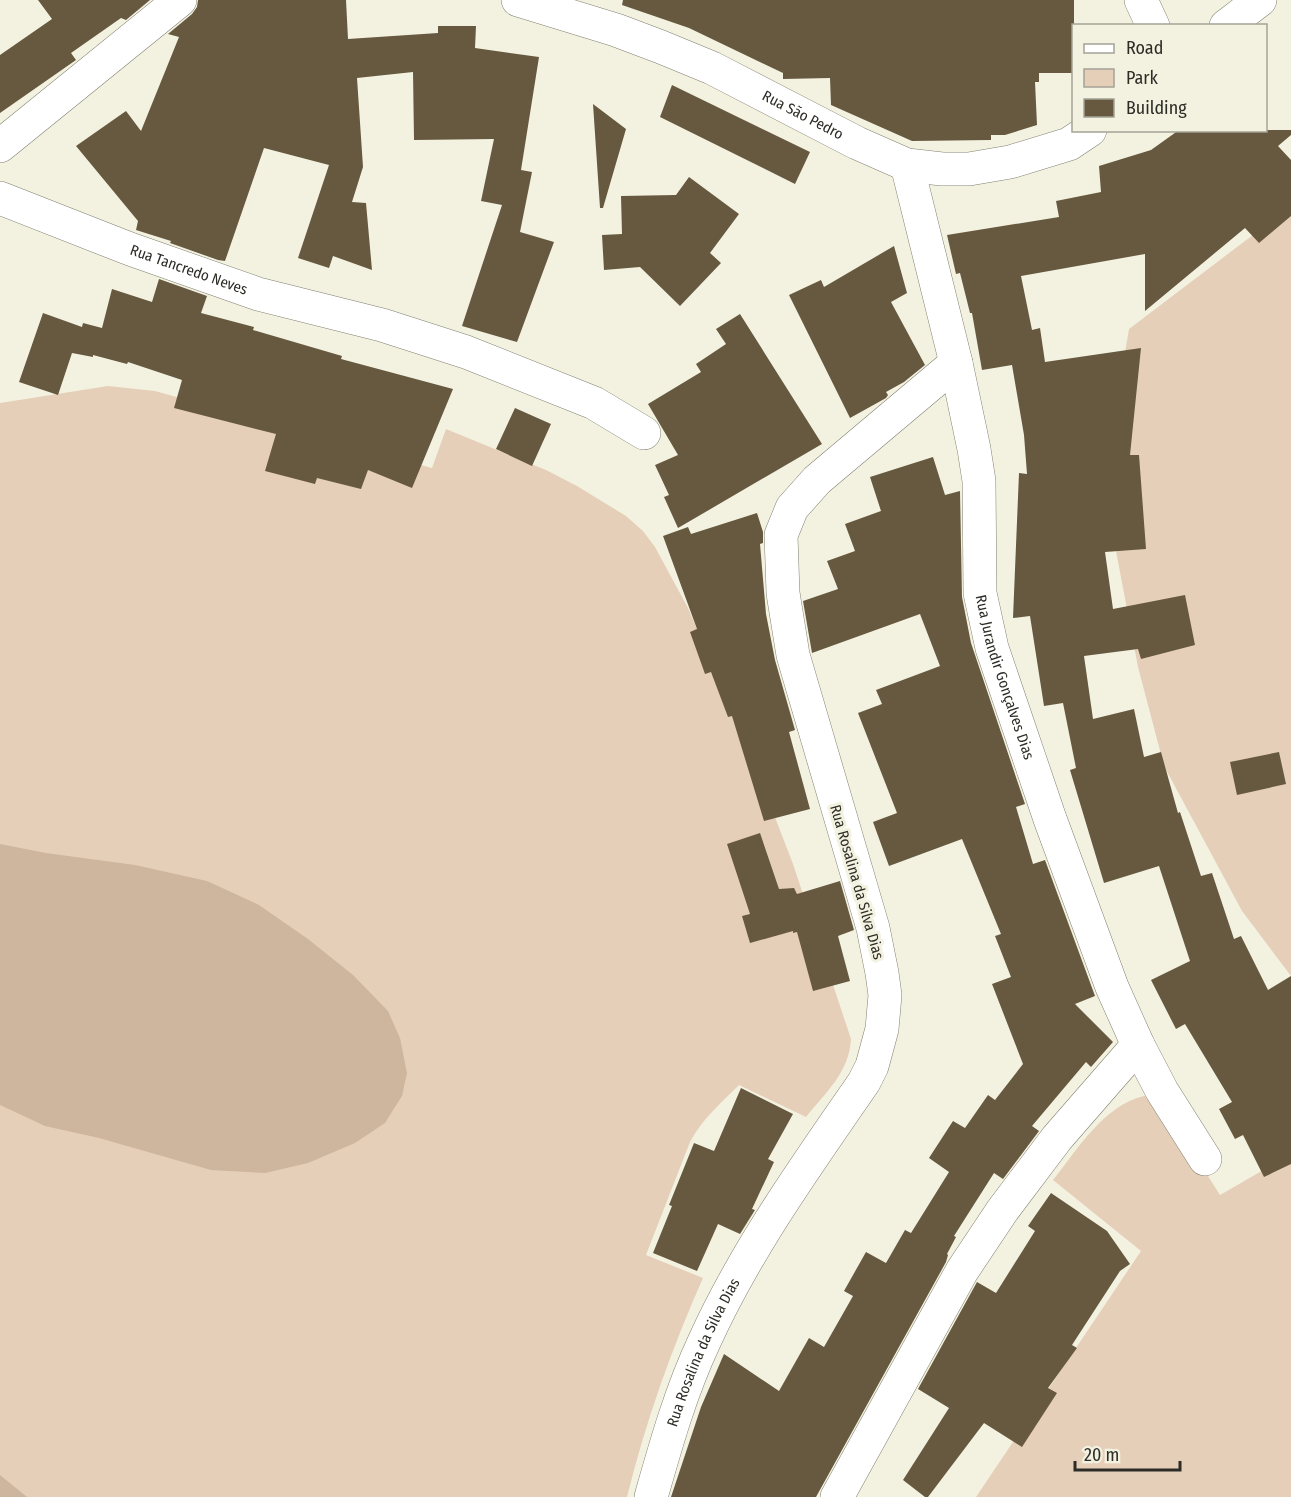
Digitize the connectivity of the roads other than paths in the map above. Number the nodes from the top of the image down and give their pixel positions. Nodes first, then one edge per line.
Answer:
1 (180, 0) edge
2 (518, 0) edge
3 (1132, 0) edge
4 (1141, 0) edge
5 (1260, 0) edge
6 (1124, 24) edge
7 (1152, 24) edge
8 (1229, 24) edge
9 (1087, 132) edge
10 (0, 146) edge
11 (907, 165) junction
12 (0, 198) edge
13 (956, 363) junction
14 (644, 433) dead end
15 (1138, 1045) junction
16 (1205, 1159) dead end
17 (651, 1497) edge
18 (837, 1497) edge

1 - 10 street
2 - 11 street, Rua São Pedro
3 - 6 street
4 - 7 street
5 - 8 street
9 - 11 street, Rua São Pedro
11 - 13 street, Rua Jurandir Gonçalves Dias
12 - 14 street, Rua Tancredo Neves
13 - 15 street, Rua Jurandir Gonçalves Dias
13 - 17 street, Rua Rosalina da Silva Dias
15 - 16 street, Rua Jurandir Gonçalves Dias
15 - 18 street

